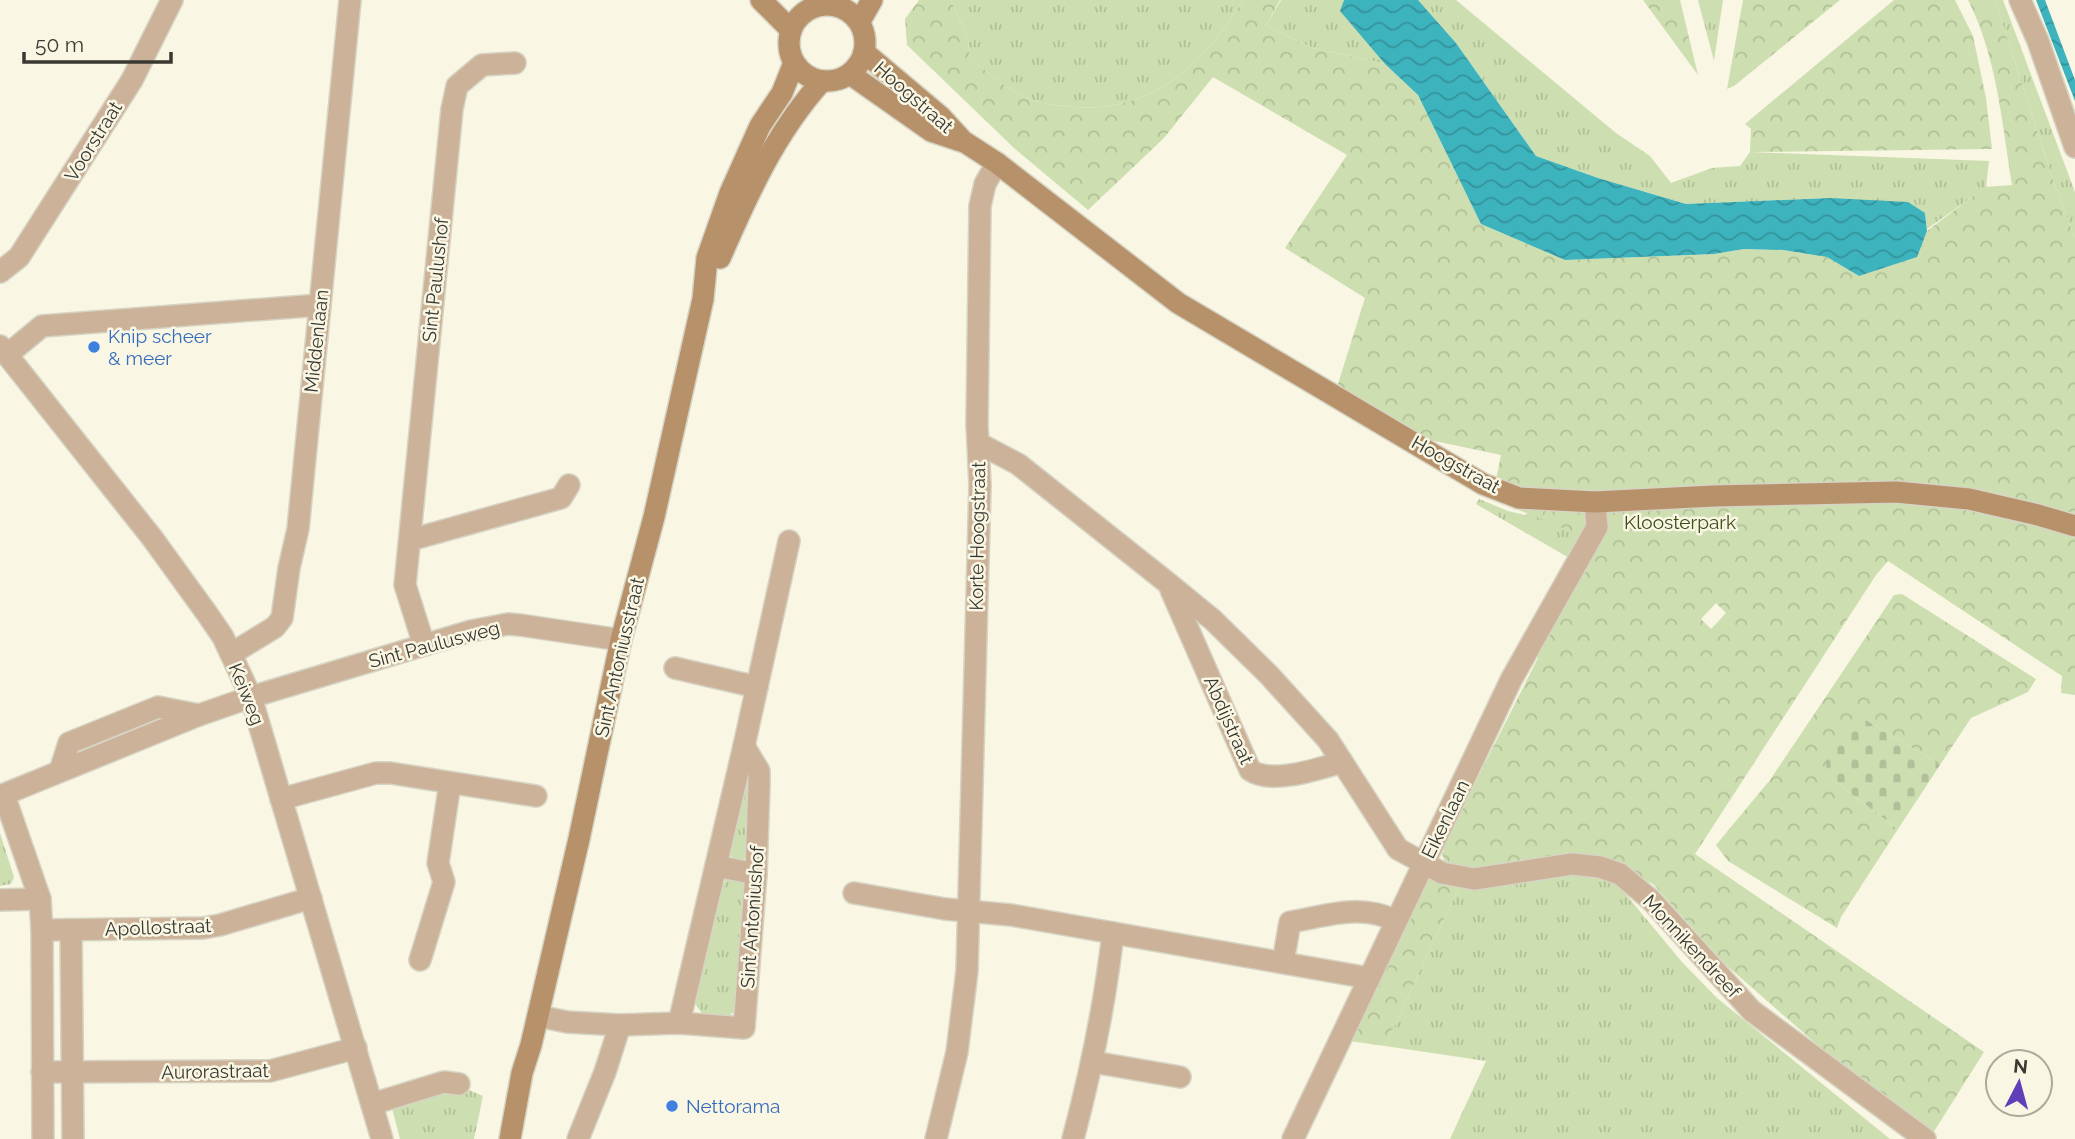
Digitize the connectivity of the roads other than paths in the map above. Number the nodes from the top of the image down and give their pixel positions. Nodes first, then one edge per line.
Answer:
1 (172, 0) edge
2 (350, 0) edge
3 (761, 0) edge
4 (872, 0) edge
5 (2020, 0) edge
6 (844, 3) edge
7 (807, 4) edge
8 (860, 21) junction
9 (791, 30) junction
10 (865, 54) junction
11 (794, 62) junction
12 (515, 63) dead end
13 (849, 74) junction
14 (822, 81) junction
15 (963, 141) junction
16 (2075, 147) edge
17 (997, 163) junction
18 (0, 272) edge
19 (703, 299) junction
20 (320, 305) junction
21 (4, 351) edge
22 (978, 443) junction
23 (569, 485) dead end
24 (1595, 502) junction
25 (2075, 526) edge
26 (410, 540) junction
27 (789, 541) dead end
28 (1169, 584) junction
29 (621, 640) junction
30 (424, 645) junction
31 (231, 654) junction
32 (675, 668) dead end
33 (757, 687) junction
34 (251, 697) junction
35 (744, 746) junction
36 (1342, 762) junction
37 (450, 783) junction
38 (2, 795) edge
39 (536, 796) dead end
40 (281, 799) junction
41 (1423, 864) junction
42 (716, 866) junction
43 (757, 874) junction
44 (854, 892) dead end
45 (311, 898) junction
46 (40, 899) junction
47 (0, 900) edge
48 (969, 912) junction
49 (1396, 920) junction
50 (42, 930) junction
51 (71, 930) junction
52 (1113, 933) junction
53 (420, 960) dead end
54 (1283, 962) junction
55 (1369, 978) junction
56 (538, 1016) junction
57 (679, 1023) junction
58 (620, 1025) junction
59 (356, 1048) junction
60 (1093, 1062) junction
61 (42, 1072) junction
62 (72, 1073) junction
63 (1180, 1077) dead end
64 (459, 1084) dead end
65 (372, 1104) junction
66 (43, 1139) edge
67 (73, 1139) edge
68 (382, 1139) edge
69 (510, 1139) edge
70 (578, 1139) edge
71 (936, 1139) edge
72 (1073, 1139) edge
73 (1293, 1139) edge
74 (1925, 1139) edge

1 - 18 street, Voorstraat
2 - 20 street, Middenlaan
3 - 9 main road
4 - 8 main road
5 - 16 street
6 - 7 main road
6 - 8 main road
7 - 9 main road
8 - 10 main road
9 - 11 main road
10 - 13 main road
10 - 15 main road, Hoogstraat
11 - 14 main road
11 - 19 main road, Sint Antoniusstraat
12 - 26 street, Sint Paulushof
13 - 14 main road
13 - 15 main road, Hoogstraat
14 - 19 main road, Sint Antoniusstraat
15 - 17 main road, Hoogstraat
17 - 22 street, Korte Hoogstraat
17 - 24 main road, Hoogstraat
19 - 29 main road, Sint Antoniusstraat
20 - 21 street
20 - 31 street, Middenlaan
21 - 31 street, Keiweg
22 - 28 street, Abdijstraat
22 - 48 street, Korte Hoogstraat
23 - 26 street
24 - 25 main road, Hoogstraat
24 - 41 street, Eikenlaan
26 - 30 street, Sint Paulushof
27 - 33 street, Sint Antoniushof
28 - 36 street, Abdijstraat
28 - 36 street, Abdijstraat
29 - 30 street, Sint Paulusweg
29 - 56 main road, Sint Antoniusstraat
30 - 34 street, Sint Paulusweg
31 - 34 street, Keiweg
32 - 33 street
33 - 35 street, Sint Antoniushof
34 - 38 street, Sint Paulusweg
34 - 40 street, Keiweg
35 - 42 street, Sint Antoniushof
35 - 43 street, Sint Antoniushof
36 - 41 street, Abdijstraat
37 - 39 street
37 - 40 street
37 - 53 street
38 - 46 street
40 - 45 street, Keiweg
41 - 49 street, Eikenlaan
41 - 74 street, Monnikendreef
42 - 43 street
42 - 57 street, Sint Antoniushof
43 - 57 street, Sint Antoniushof
44 - 48 street
45 - 51 street, Apollostraat
45 - 59 street, Keiweg
46 - 47 street
46 - 50 street
48 - 52 street
48 - 71 street, Korte Hoogstraat
49 - 54 street
49 - 55 street, Eikenlaan
50 - 51 street, Apollostraat
50 - 61 street
51 - 62 street
52 - 54 street
52 - 60 street
54 - 55 street
55 - 73 street, Eikenlaan
56 - 58 street
56 - 69 main road, Sint Antoniusstraat
57 - 58 street, Sint Antoniushof
58 - 70 street
59 - 62 street, Aurorastraat
59 - 65 street, Keiweg
60 - 63 street
60 - 72 street
61 - 62 street, Aurorastraat
61 - 66 street
62 - 67 street
64 - 65 street
65 - 68 street, Keiweg

